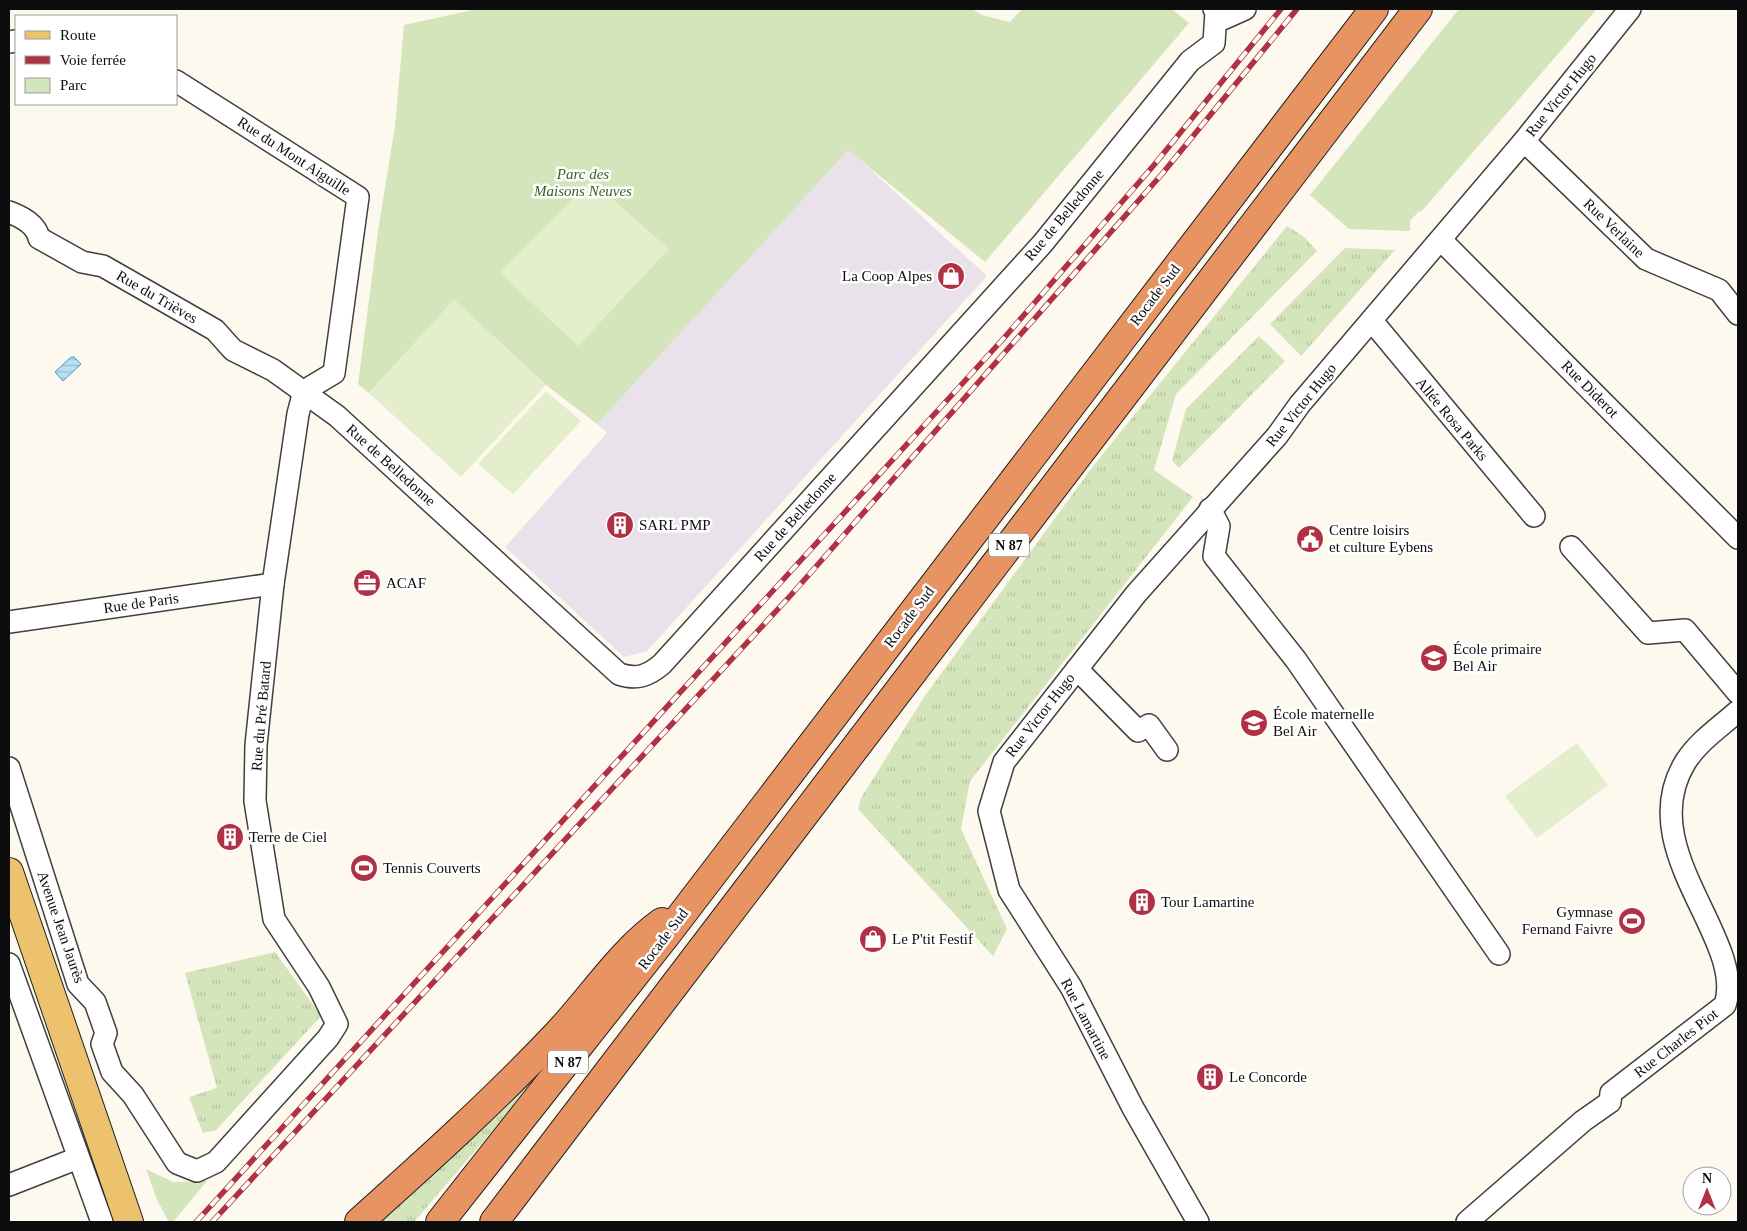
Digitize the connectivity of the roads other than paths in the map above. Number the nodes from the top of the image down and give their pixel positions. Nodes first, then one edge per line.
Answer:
1 (1245, 9) edge
2 (1374, 9) edge
3 (1418, 9) edge
4 (1630, 9) edge
5 (1215, 15) edge
6 (178, 82) edge
7 (1524, 141) junction
8 (9, 212) edge
9 (1441, 240) junction
10 (1738, 314) edge
11 (1372, 321) junction
12 (304, 392) junction
13 (1210, 510) junction
14 (1534, 516) dead end
15 (1738, 538) edge
16 (1571, 547) dead end
17 (273, 584) junction
18 (9, 622) edge
19 (1077, 668) junction
20 (1738, 693) edge
21 (1738, 712) edge
22 (1167, 750) dead end
23 (9, 768) edge
24 (989, 811) joint
25 (9, 872) edge
26 (693, 899) junction
27 (1499, 954) dead end
28 (1737, 958) edge
29 (9, 964) edge
30 (1736, 994) edge
31 (337, 1024) joint
32 (600, 1082) junction
33 (78, 1158) junction
34 (9, 1185) edge
35 (102, 1222) edge
36 (129, 1222) edge
37 (359, 1222) edge
38 (440, 1222) edge
39 (494, 1222) edge
40 (509, 1222) edge
41 (1198, 1222) edge
42 (1468, 1222) edge

1 - 5 street
2 - 26 highway, Rocade Sud / N 87
3 - 32 highway, N 87
4 - 7 street, Rue Victor Hugo
5 - 12 street, Rue de Belledonne
6 - 12 street, Rue du Mont Aiguille
7 - 9 street, Rue Victor Hugo
7 - 10 street, Rue Verlaine
8 - 12 street, Rue du Trièves
9 - 11 street, Rue Victor Hugo
9 - 15 street, Rue Diderot
11 - 13 street, Rue Victor Hugo
11 - 14 street, Allée Rosa Parks
12 - 17 street, Rue du Pré Batard
13 - 19 street, Rue Victor Hugo
13 - 27 street
16 - 20 street
17 - 18 street, Rue de Paris
17 - 31 street, Rue du Pré Batard
19 - 22 street
19 - 24 street, Rue Victor Hugo
21 - 28 street, Rue Charles Piot
23 - 31 street, Avenue Jean Jaurès
24 - 41 street, Rue Lamartine
25 - 36 main road
26 - 37 highway
26 - 38 highway, Rocade Sud / N 87
28 - 30 street, Rue Charles Piot
29 - 33 street
30 - 42 street, Rue Charles Piot
32 - 39 highway, N 87
32 - 40 highway
33 - 34 street
33 - 35 street

